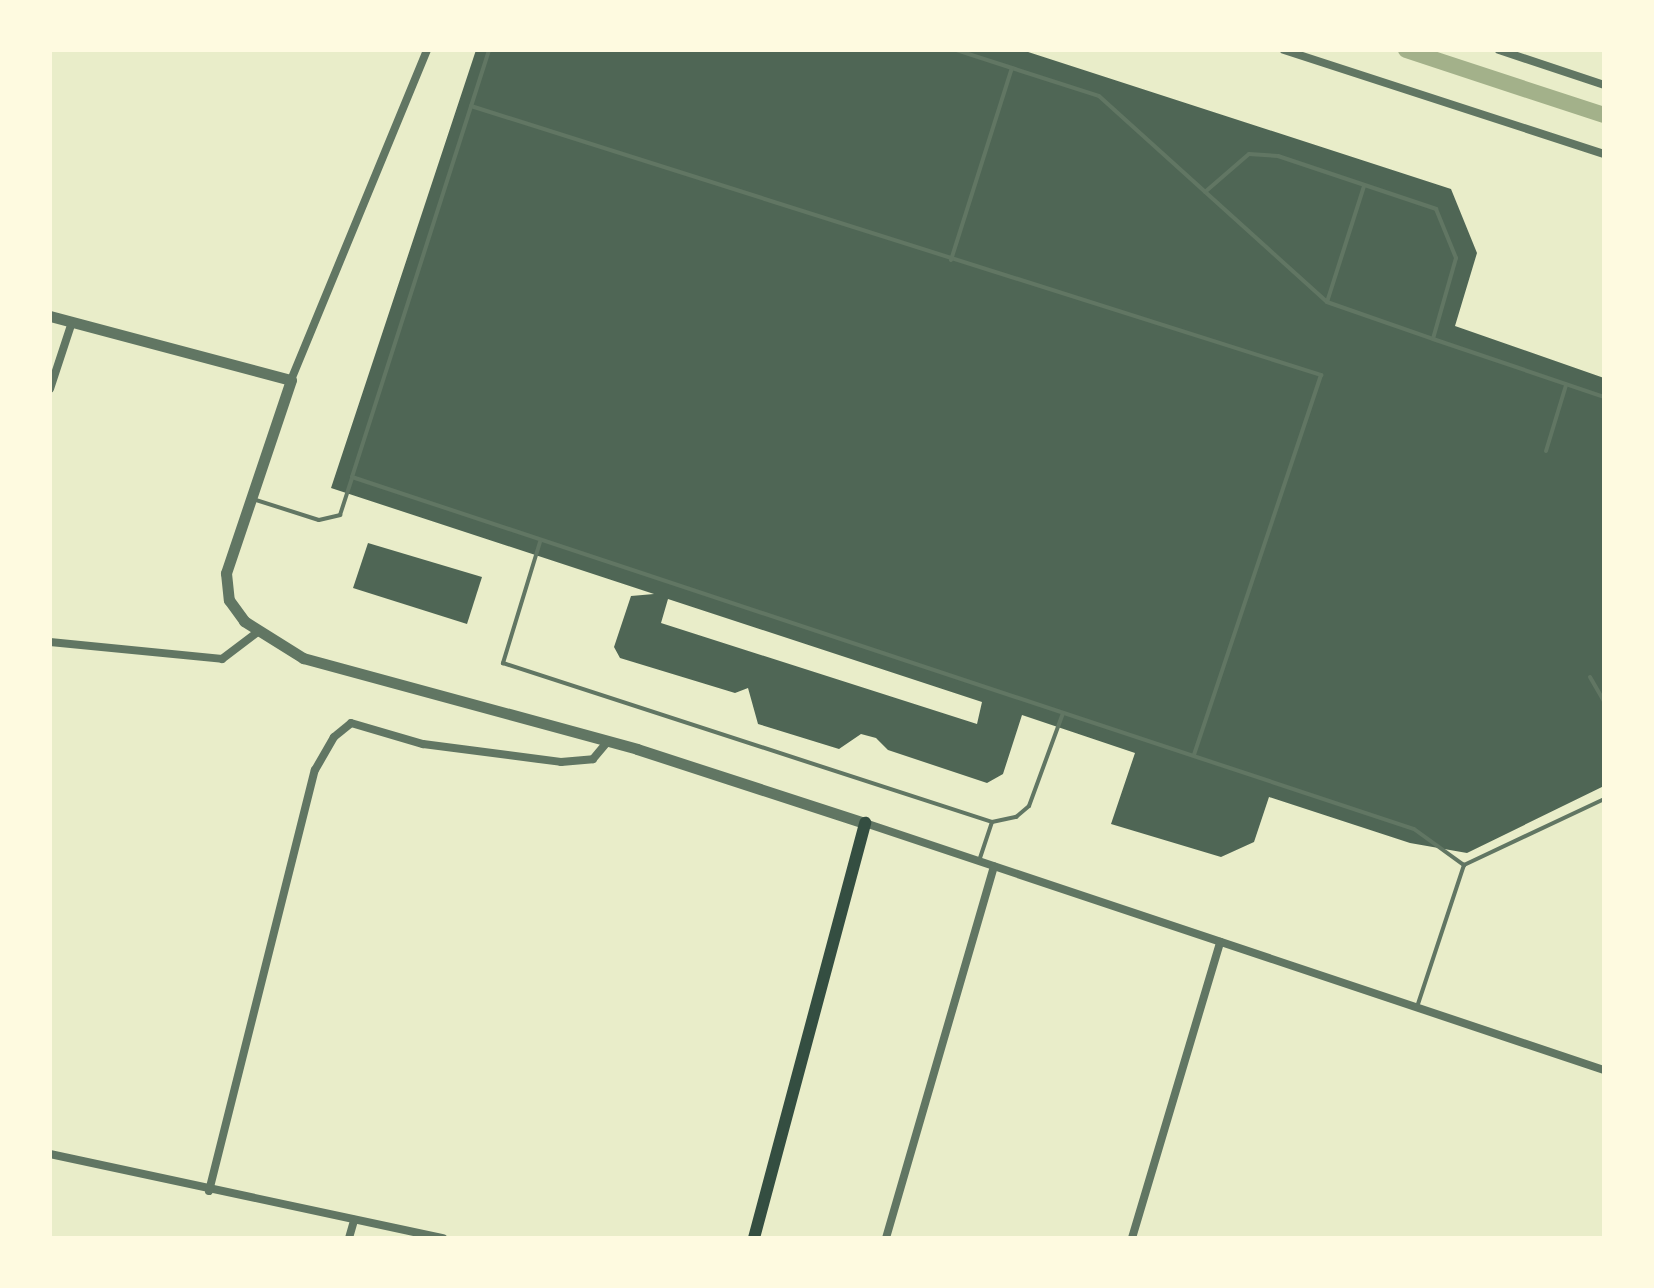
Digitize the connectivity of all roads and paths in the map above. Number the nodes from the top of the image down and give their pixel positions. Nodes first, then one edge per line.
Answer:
1 (427, 50) edge
2 (489, 50) edge
3 (956, 50) edge
4 (1284, 50) edge
5 (1499, 50) edge
6 (1012, 68) junction
7 (1604, 85) edge
8 (471, 106) junction
9 (1604, 154) edge
10 (1364, 185) junction
11 (1205, 192) junction
12 (951, 260) junction
13 (1327, 302) junction
14 (50, 316) edge
15 (72, 322) junction
16 (1433, 339) junction
17 (291, 380) junction
18 (1566, 385) junction
19 (50, 389) edge
20 (1604, 397) edge
21 (1546, 451) dead end
22 (352, 477) junction
23 (250, 498) junction
24 (540, 541) junction
25 (259, 631) junction
26 (50, 642) edge
27 (1590, 677) dead end
28 (1604, 701) edge
29 (1063, 713) junction
30 (608, 741) junction
31 (1194, 755) junction
32 (1604, 799) edge
33 (992, 822) junction
34 (865, 823) junction
35 (979, 861) junction
36 (1464, 865) junction
37 (994, 866) junction
38 (1220, 942) junction
39 (1417, 1008) junction
40 (1604, 1070) edge
41 (50, 1154) edge
42 (209, 1191) junction
43 (354, 1220) junction
44 (349, 1238) edge
45 (443, 1238) edge
46 (754, 1238) edge
47 (886, 1238) edge
48 (1132, 1238) edge

1 - 17 street
2 - 8 lane
3 - 6 lane
4 - 9 street
5 - 7 street
6 - 11 lane
6 - 12 lane
8 - 12 lane
8 - 22 lane
10 - 11 lane
10 - 13 lane
10 - 16 lane
11 - 13 lane
12 - 31 lane
13 - 16 lane
14 - 15 street
15 - 17 street
15 - 19 street
16 - 18 lane
17 - 23 street
18 - 20 lane
18 - 21 lane
22 - 23 lane
22 - 24 lane
23 - 25 street
24 - 29 lane
24 - 33 lane
25 - 26 street
25 - 30 street
27 - 28 lane
29 - 31 lane
29 - 33 lane
30 - 34 street
30 - 42 street
31 - 36 lane
32 - 36 lane
33 - 35 lane
34 - 35 street
34 - 46 main road
35 - 37 street
36 - 39 lane
37 - 38 street
37 - 47 street
38 - 39 street
38 - 48 street
39 - 40 street
41 - 42 street
42 - 43 street
43 - 44 street
43 - 45 street

